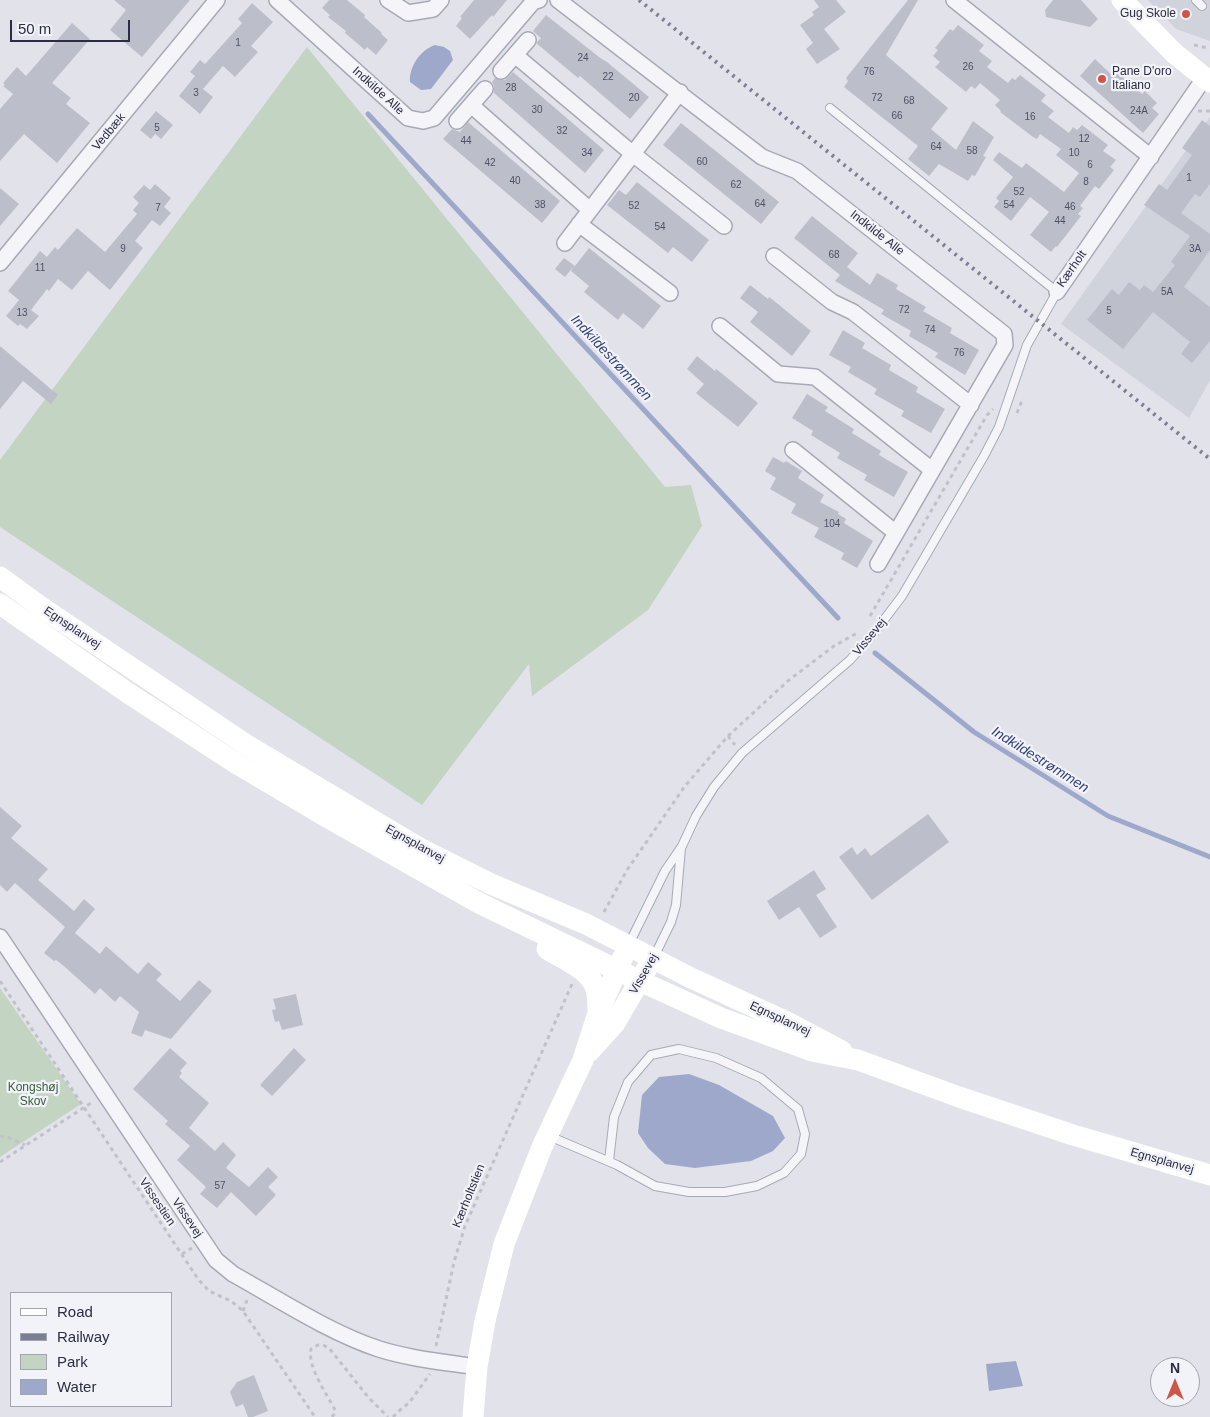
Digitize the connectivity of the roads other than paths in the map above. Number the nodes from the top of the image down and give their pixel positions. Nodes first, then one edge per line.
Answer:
1 (217, 0) edge
2 (278, 0) edge
3 (388, 0) edge
4 (441, 0) edge
5 (539, 0) edge
6 (558, 0) edge
7 (954, 0) edge
8 (1128, 2) edge
9 (528, 40) dead end
10 (515, 55) junction
11 (501, 71) dead end
12 (1207, 80) edge
13 (485, 89) dead end
14 (680, 92) junction
15 (471, 106) junction
16 (830, 108) dead end
17 (457, 121) dead end
18 (633, 154) junction
19 (1151, 157) junction
20 (590, 210) junction
21 (579, 224) junction
22 (724, 226) dead end
23 (565, 243) dead end
24 (774, 256) dead end
25 (0, 263) edge
26 (1056, 292) junction
27 (670, 293) dead end
28 (720, 326) dead end
29 (1013, 391) joint
30 (971, 405) junction
31 (793, 450) dead end
32 (932, 470) junction
33 (896, 533) junction
34 (878, 564) dead end
35 (0, 577) edge
36 (0, 604) edge
37 (682, 846) junction
38 (479, 903) junction
39 (0, 937) edge
40 (629, 946) junction
41 (617, 970) junction
42 (646, 970) junction
43 (598, 1013) junction
44 (583, 1060) junction
45 (858, 1060) junction
46 (548, 1136) junction
47 (609, 1161) junction
48 (1210, 1175) edge
49 (477, 1367) junction
50 (473, 1417) edge

1 - 25 street, Vedbæk
2 - 5 street, Indkilde Alle
3 - 4 street
6 - 14 street, Indkilde Alle
7 - 19 street
8 - 12 main road
9 - 10 street
10 - 11 street
10 - 18 street
12 - 19 street, Kærholt
13 - 15 street
14 - 18 street
14 - 30 street, Indkilde Alle
15 - 17 street
15 - 20 street
16 - 26 lane
18 - 20 street
18 - 22 street
19 - 26 street, Kærholt
20 - 21 street
21 - 23 street
21 - 27 street
24 - 30 street
26 - 29 lane, Kærholt
28 - 32 street
29 - 37 lane, Vissevej
30 - 32 street, Indkilde Alle
31 - 33 street
32 - 33 street, Indkilde Alle
33 - 34 street, Indkilde Alle
35 - 40 main road, Egnsplanvej
36 - 38 main road, Egnsplanvej
37 - 40 lane, Vissevej
37 - 42 lane, Vissevej
38 - 41 main road, Egnsplanvej
38 - 43 main road
39 - 49 street, Vissevej
40 - 41 main road, Vissevej
40 - 42 main road, Egnsplanvej
41 - 42 main road, Egnsplanvej
41 - 43 main road, Vissevej
42 - 44 main road, Vissevej
42 - 45 main road, Egnsplanvej
42 - 45 main road, Egnsplanvej
43 - 44 main road, Vissevej
44 - 46 main road, Vissevej
45 - 48 main road, Egnsplanvej
46 - 47 lane
46 - 49 main road, Vissevej
47 - 47 lane
49 - 50 main road, Vissevej

